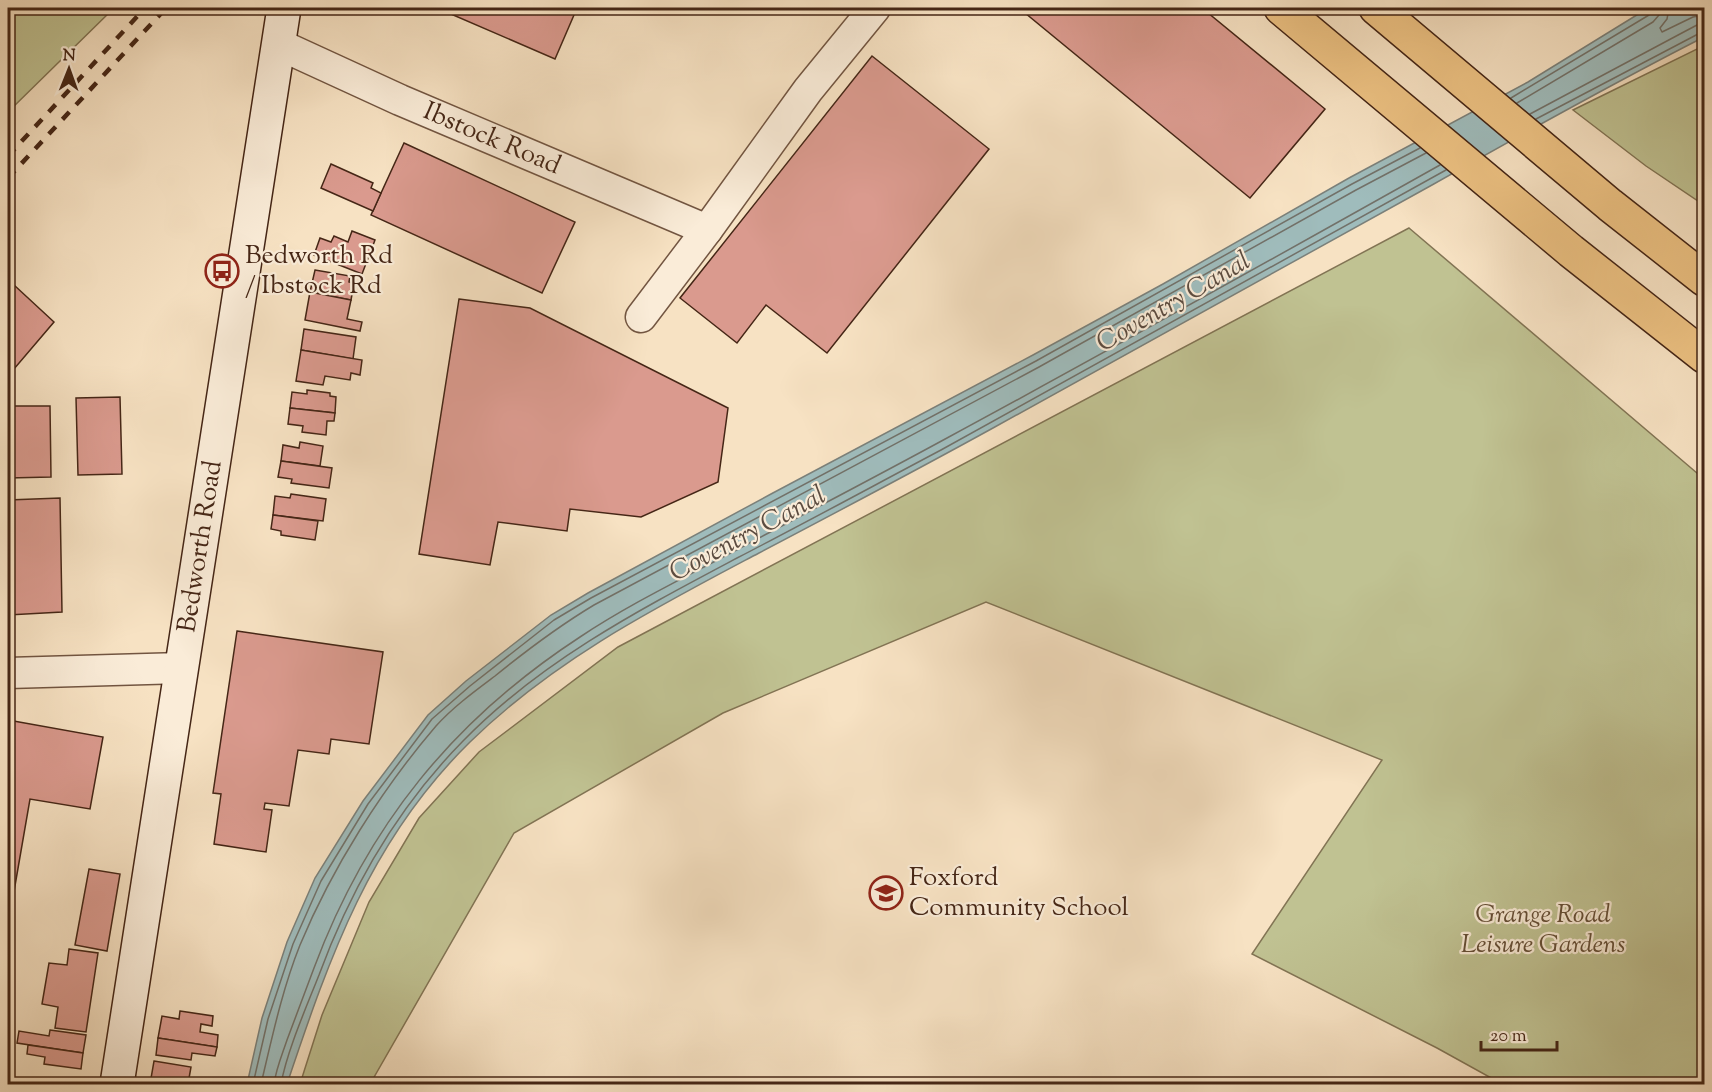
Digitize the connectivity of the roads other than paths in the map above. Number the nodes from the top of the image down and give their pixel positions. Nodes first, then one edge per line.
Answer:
1 (284, 8) edge
2 (875, 8) edge
3 (1281, 8) edge
4 (1376, 8) edge
5 (278, 44) junction
6 (707, 230) junction
7 (1704, 279) edge
8 (641, 317) dead end
9 (1704, 356) edge
10 (182, 668) junction
11 (8, 673) edge
12 (117, 1084) edge

1 - 5 main road, Bedworth Road
2 - 6 street
3 - 9 highway
4 - 7 highway
5 - 6 street, Ibstock Road
5 - 10 main road, Bedworth Road
6 - 8 street
10 - 11 street
10 - 12 main road, Bedworth Road

